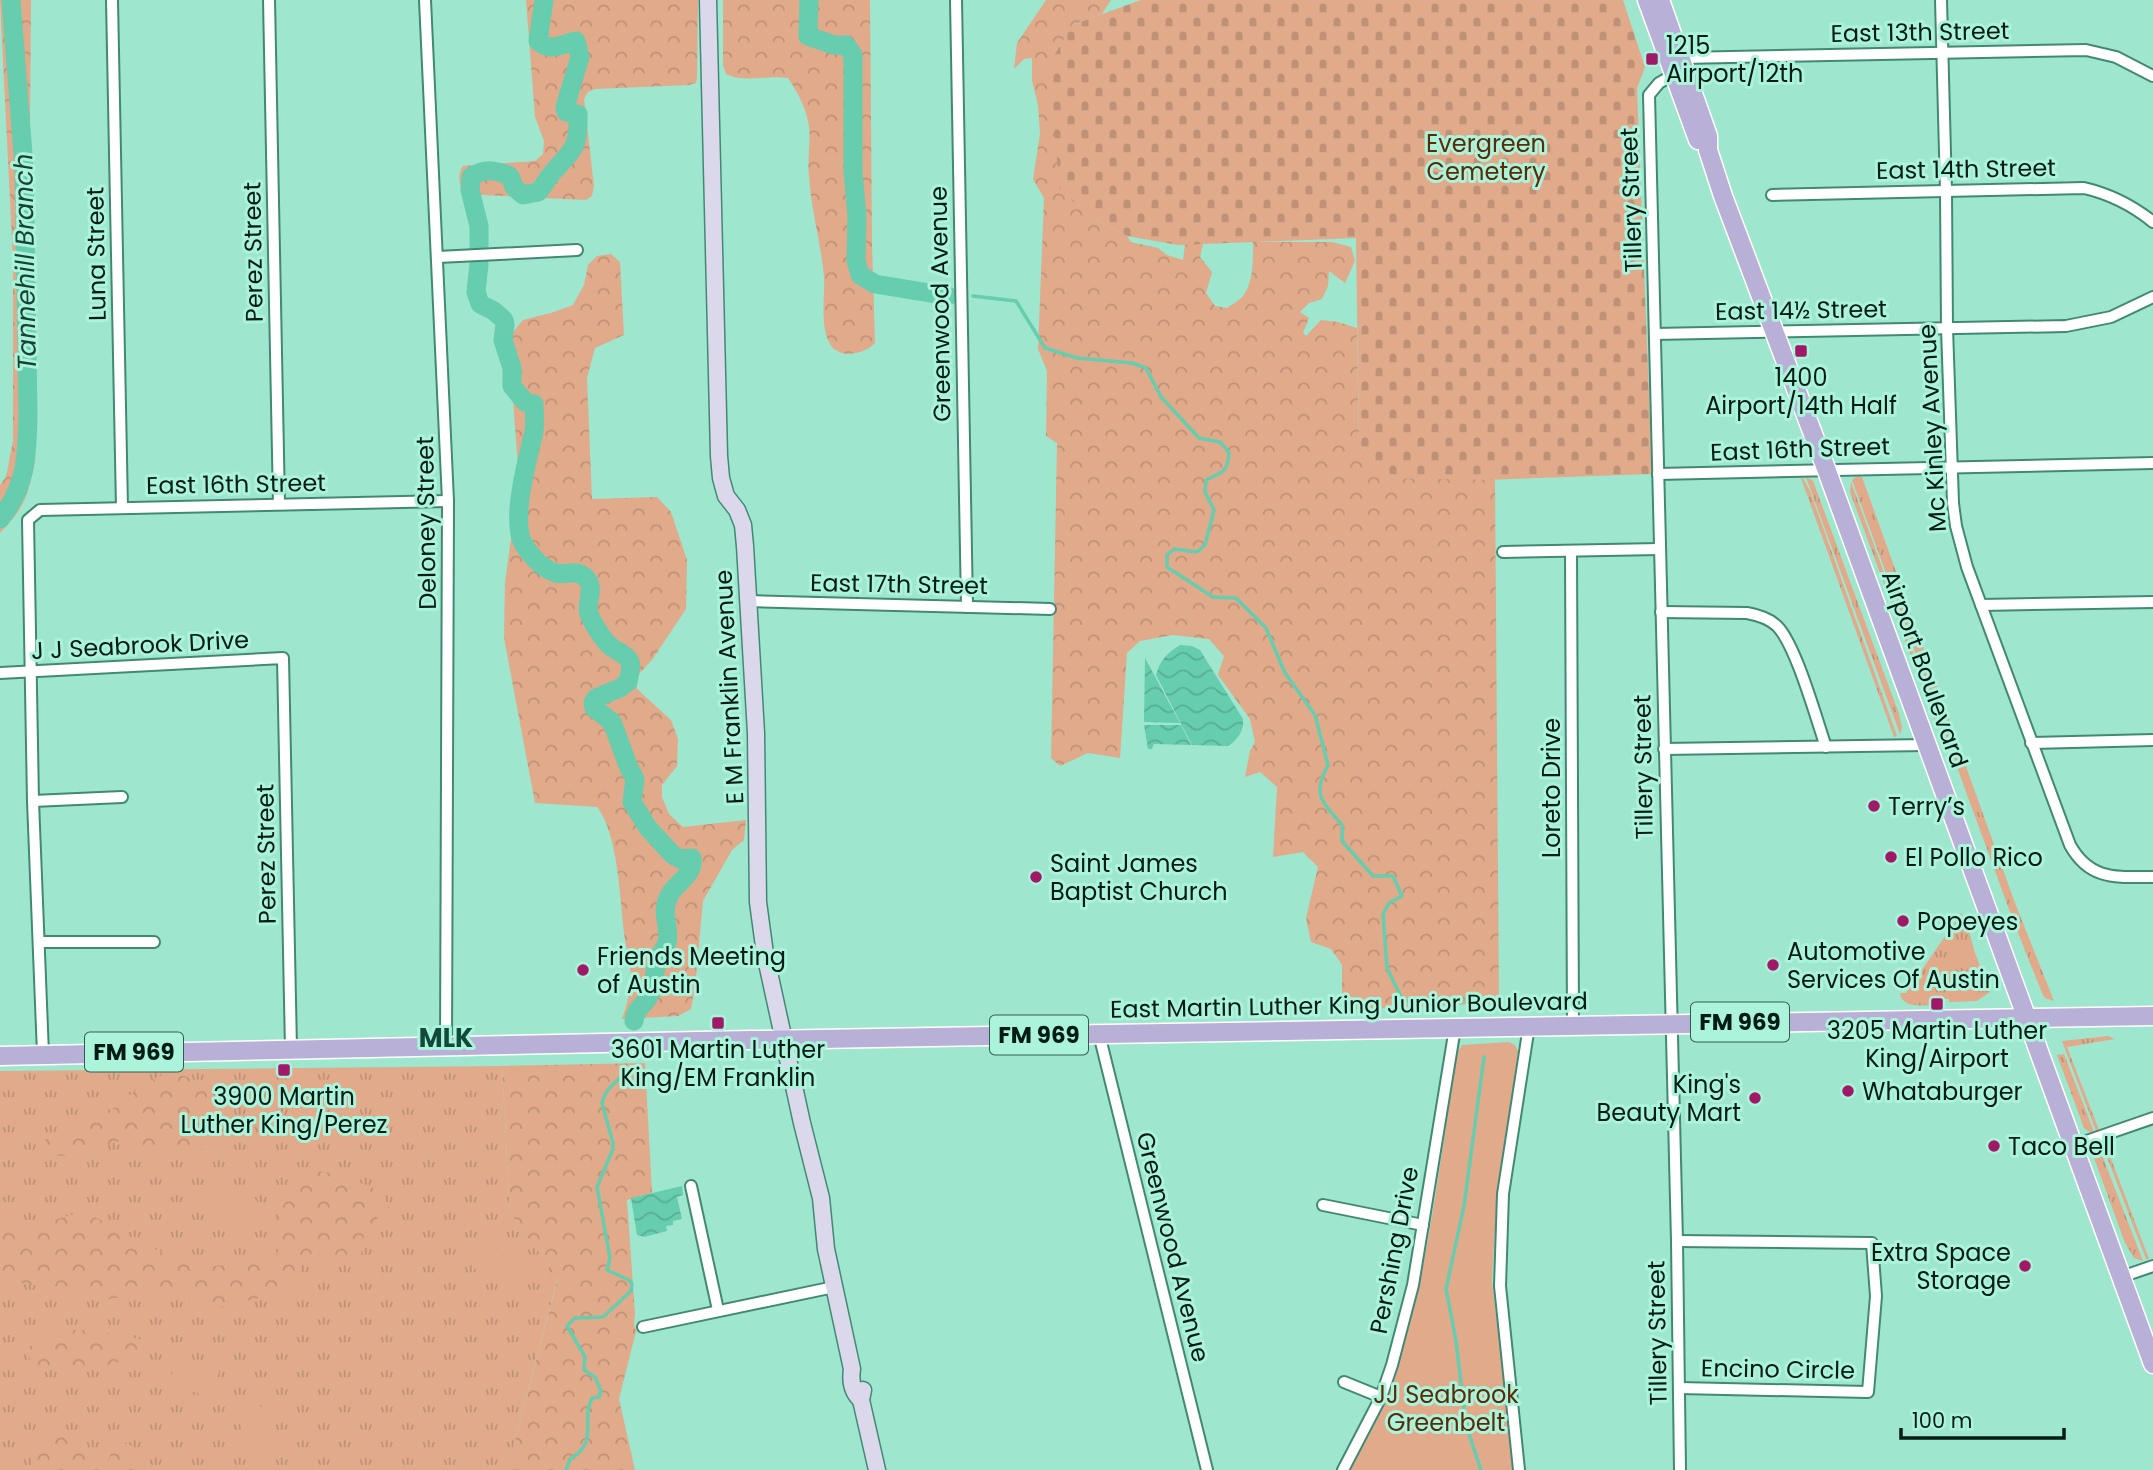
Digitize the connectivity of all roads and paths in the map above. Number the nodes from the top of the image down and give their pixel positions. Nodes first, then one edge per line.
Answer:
1 (112, 0) edge
2 (269, 0) edge
3 (425, 0) edge
4 (708, 0) edge
5 (956, 0) edge
6 (1647, 0) edge
7 (1660, 0) edge
8 (1941, 0) edge
9 (1943, 52) junction
10 (1678, 67) junction
11 (2153, 76) edge
12 (1946, 191) junction
13 (1772, 195) dead end
14 (2153, 222) edge
15 (577, 250) dead end
16 (438, 257) junction
17 (2153, 297) edge
18 (1947, 328) junction
19 (1775, 332) junction
20 (1656, 334) junction
21 (2153, 463) edge
22 (1952, 467) junction
23 (1827, 471) junction
24 (1658, 474) junction
25 (448, 501) junction
26 (279, 504) junction
27 (122, 508) junction
28 (1660, 549) junction
29 (1571, 551) junction
30 (1503, 552) dead end
31 (747, 601) junction
32 (2153, 602) edge
33 (1981, 605) junction
34 (967, 607) junction
35 (1050, 609) dead end
36 (1661, 612) junction
37 (283, 658) joint
38 (30, 671) junction
39 (0, 673) edge
40 (2153, 740) edge
41 (2031, 743) junction
42 (1926, 745) junction
43 (1826, 747) junction
44 (1664, 749) junction
45 (122, 797) dead end
46 (33, 800) junction
47 (2153, 877) edge
48 (40, 942) junction
49 (154, 942) dead end
50 (2153, 1016) edge
51 (2026, 1018) junction
52 (1671, 1023) junction
53 (1573, 1025) junction
54 (1529, 1026) junction
55 (1455, 1028) junction
56 (1099, 1034) junction
57 (784, 1039) junction
58 (446, 1046) junction
59 (291, 1049) junction
60 (43, 1054) junction
61 (0, 1056) edge
62 (2153, 1118) edge
63 (2072, 1146) junction
64 (691, 1186) dead end
65 (1323, 1205) dead end
66 (1423, 1225) junction
67 (1677, 1241) junction
68 (2153, 1266) edge
69 (2121, 1277) junction
70 (834, 1287) junction
71 (718, 1310) junction
72 (643, 1327) dead end
73 (2153, 1364) edge
74 (1344, 1382) dead end
75 (1679, 1388) junction
76 (1381, 1397) junction
77 (877, 1470) edge
78 (1207, 1470) edge
79 (1343, 1470) edge
80 (1519, 1470) edge
81 (1680, 1470) edge

1 - 27 street, Luna Street
2 - 26 street, Perez Street
3 - 16 street, Deloney Street
4 - 31 street, E M Franklin Avenue
5 - 34 street, Greenwood Avenue
6 - 10 main road, Airport Boulevard
7 - 10 main road, Airport Boulevard
8 - 9 street, Mc Kinley Avenue
9 - 10 street, East 13th Street
9 - 11 street, East 13th Street
9 - 12 street, Mc Kinley Avenue
10 - 19 main road, Airport Boulevard
10 - 20 street, Tillery Street
12 - 13 street, East 14th Street
12 - 14 street, East 14th Street
12 - 18 street, Mc Kinley Avenue
15 - 16 street
16 - 25 street, Deloney Street
17 - 18 street, East 14½ Street
18 - 19 street, East 14½ Street
18 - 22 street, Mc Kinley Avenue
19 - 20 street, East 14½ Street
19 - 23 main road, Airport Boulevard
20 - 24 street, Tillery Street
21 - 22 street, East 16th Street
22 - 23 street, East 16th Street
22 - 33 street, Mc Kinley Avenue
23 - 24 street, East 16th Street
23 - 42 main road, Airport Boulevard
24 - 28 street, Tillery Street
25 - 26 street, East 16th Street
25 - 58 street, Deloney Street
26 - 27 street, East 16th Street
27 - 38 street, East 16th Street
28 - 29 street
28 - 36 street, Tillery Street
29 - 30 street
29 - 53 street, Loreto Drive
31 - 34 street, East 17th Street
31 - 57 street, E M Franklin Avenue
32 - 33 street
33 - 41 street, Mc Kinley Avenue
34 - 35 street, East 17th Street
36 - 43 street
36 - 44 street, Tillery Street
37 - 38 street, J J Seabrook Drive
37 - 59 street, Perez Street
38 - 39 street, J J Seabrook Drive
38 - 46 street
40 - 41 street
41 - 47 street, Mc Kinley Avenue
42 - 43 street
42 - 51 main road, Airport Boulevard
43 - 44 street
44 - 52 street, Tillery Street
45 - 46 street
46 - 48 street
48 - 49 street
48 - 60 street
50 - 51 main road, East Martin Luther King Junior Boulevard
51 - 52 main road, East Martin Luther King Junior Boulevard / FM 969
51 - 63 main road, Airport Boulevard
52 - 53 main road, East Martin Luther King Junior Boulevard / FM 969
52 - 67 street, Tillery Street
53 - 54 main road, East Martin Luther King Junior Boulevard / FM 969
54 - 55 main road, East Martin Luther King Junior Boulevard / FM 969
54 - 80 street
55 - 56 main road, East Martin Luther King Junior Boulevard / FM 969
55 - 66 street, Pershing Drive
56 - 57 main road, East Martin Luther King Junior Boulevard / FM 969
56 - 78 street, Greenwood Avenue
57 - 58 main road, East Martin Luther King Junior Boulevard / FM 969
57 - 70 street, E M Franklin Avenue
58 - 59 main road, East Martin Luther King Junior Boulevard / FM 969
59 - 60 main road, East Martin Luther King Junior Boulevard / FM 969
60 - 61 main road, East Martin Luther King Junior Boulevard / FM 969
62 - 63 street
63 - 69 main road, Airport Boulevard
64 - 71 street
65 - 66 street
66 - 76 street, Pershing Drive
67 - 75 street, Tillery Street
67 - 75 street, Encino Circle
68 - 69 street
69 - 73 main road, Airport Boulevard
70 - 71 street
70 - 77 street, E M Franklin Avenue
71 - 72 street
74 - 76 street
75 - 81 street, Tillery Street
76 - 79 street, Pershing Drive

